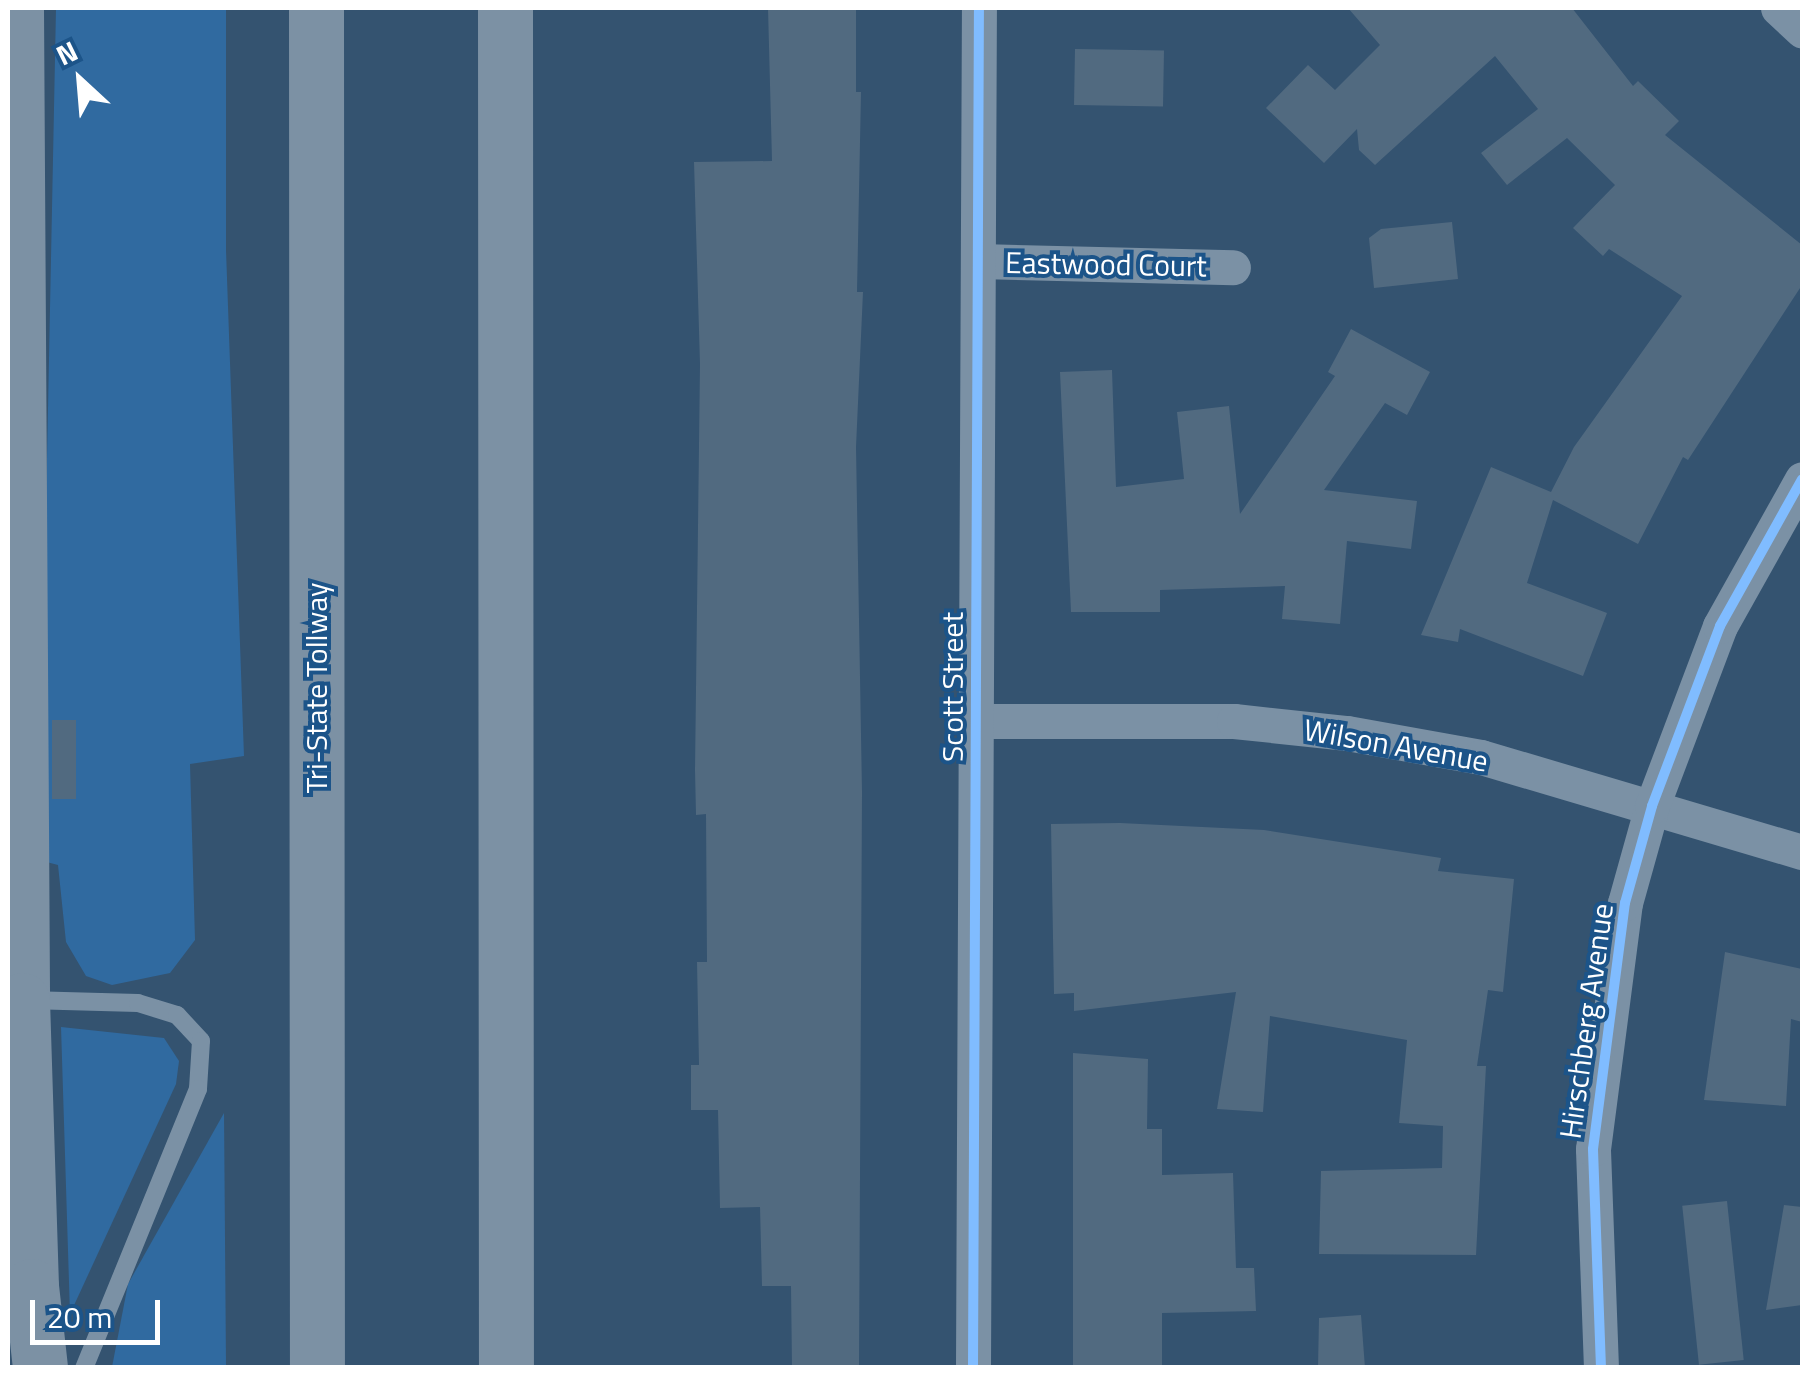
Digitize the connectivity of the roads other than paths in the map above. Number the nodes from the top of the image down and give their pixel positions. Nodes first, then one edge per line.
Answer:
1 (16, 8) edge
2 (316, 8) edge
3 (505, 8) edge
4 (978, 8) edge
5 (1778, 8) edge
6 (1802, 30) edge
7 (980, 261) junction
8 (1232, 267) dead end
9 (1802, 479) edge
10 (976, 721) junction
11 (1652, 806) junction
12 (1802, 852) edge
13 (22, 1000) junction
14 (40, 1368) edge
15 (84, 1368) edge
16 (317, 1368) edge
17 (506, 1368) edge
18 (973, 1368) edge
19 (1601, 1368) edge

1 - 13 highway
2 - 16 highway, Tri-State Tollway
3 - 17 highway
4 - 7 street, Scott Street
5 - 6 street
7 - 8 street, Eastwood Court
7 - 10 street, Scott Street
9 - 11 street, Hirschberg Avenue
10 - 11 street, Wilson Avenue
10 - 18 street, Scott Street
11 - 12 street, Wilson Avenue
11 - 19 street, Hirschberg Avenue
13 - 14 highway
13 - 15 lane

